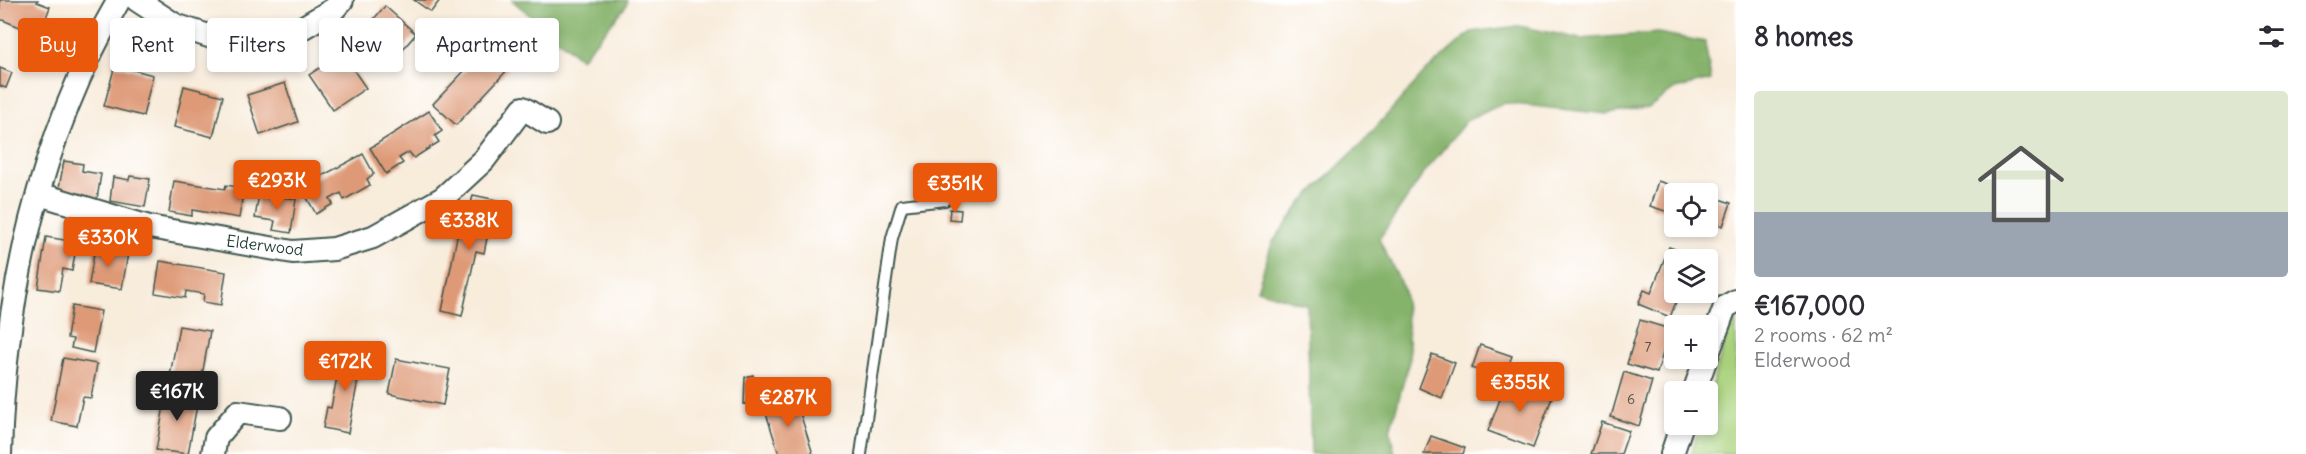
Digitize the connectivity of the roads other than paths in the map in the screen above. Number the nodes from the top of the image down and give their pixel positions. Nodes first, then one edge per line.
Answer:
1 (119, 0) edge
2 (137, 0) edge
3 (342, 0) edge
4 (547, 123) dead end
5 (39, 194) junction
6 (945, 200) dead end
7 (1736, 300) edge
8 (1718, 326) edge
9 (280, 417) dead end
10 (1678, 435) edge
11 (0, 454) edge
12 (213, 454) edge
13 (861, 454) edge
14 (1672, 454) edge

1 - 5 street
2 - 3 street
4 - 5 street, Elderwood
5 - 11 street
6 - 13 lane
7 - 8 street
9 - 12 street
10 - 14 street

